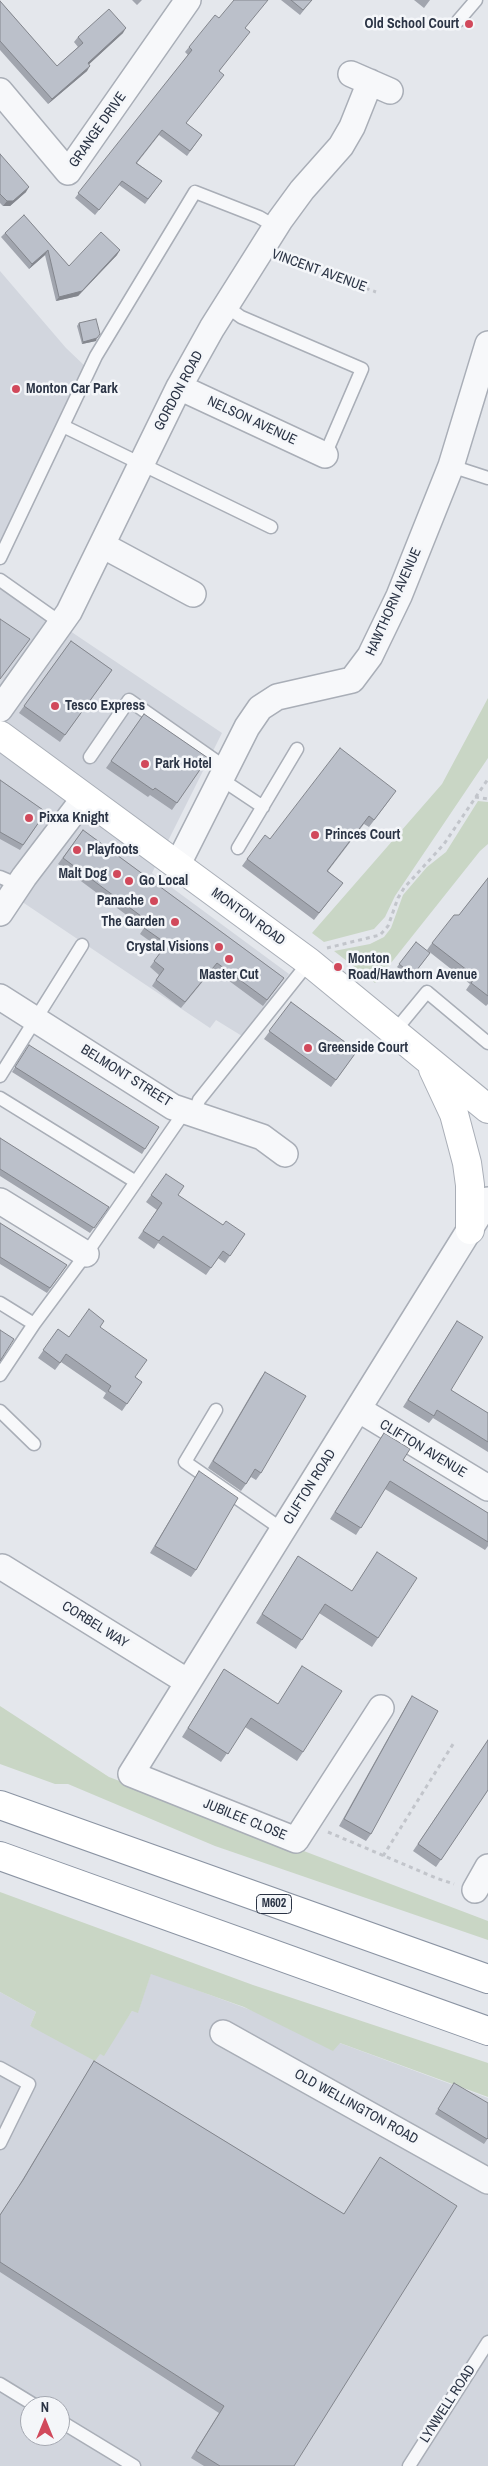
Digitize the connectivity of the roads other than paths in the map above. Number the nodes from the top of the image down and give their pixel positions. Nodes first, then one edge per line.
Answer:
1 (188, 0) edge
2 (476, 0) edge
3 (458, 21) dead end
4 (370, 82) dead end
5 (0, 91) edge
6 (276, 227) junction
7 (226, 306) junction
8 (488, 344) edge
9 (179, 387) junction
10 (63, 426) junction
11 (325, 456) joint
12 (141, 465) junction
13 (452, 466) junction
14 (488, 478) edge
15 (271, 527) dead end
16 (102, 545) junction
17 (0, 558) edge
18 (0, 580) edge
19 (193, 594) dead end
20 (62, 623) junction
21 (0, 709) edge
22 (0, 735) edge
23 (297, 749) dead end
24 (90, 757) dead end
25 (223, 774) junction
26 (85, 797) junction
27 (263, 807) junction
28 (238, 848) dead end
29 (177, 866) junction
30 (10, 881) edge
31 (0, 913) edge
32 (82, 945) dead end
33 (310, 962) junction
34 (0, 997) edge
35 (35, 1019) junction
36 (394, 1032) junction
37 (488, 1042) edge
38 (426, 1058) junction
39 (0, 1076) edge
40 (0, 1098) edge
41 (488, 1109) edge
42 (190, 1112) junction
43 (285, 1154) dead end
44 (136, 1182) junction
45 (488, 1200) edge
46 (0, 1201) edge
47 (470, 1230) junction
48 (86, 1254) junction
49 (0, 1303) edge
50 (34, 1324) junction
51 (0, 1375) edge
52 (358, 1409) junction
53 (0, 1410) edge
54 (216, 1410) dead end
55 (34, 1444) dead end
56 (488, 1488) edge
57 (283, 1530) junction
58 (2, 1567) dead end
59 (188, 1682) junction
60 (381, 1708) dead end
61 (131, 1774) joint
62 (0, 1805) edge
63 (0, 1856) edge
64 (488, 1867) edge
65 (475, 1890) road end
66 (488, 1979) edge
67 (488, 2031) edge
68 (223, 2033) dead end
69 (0, 2068) edge
70 (0, 2143) edge
71 (488, 2181) edge
72 (488, 2342) edge
73 (0, 2384) edge
74 (20, 2396) edge
75 (70, 2427) edge
76 (134, 2466) edge
77 (409, 2466) edge

1 - 5 street, GRANGE DRIVE
2 - 3 lane
4 - 6 street, GORDON ROAD
6 - 7 street, GORDON ROAD
6 - 10 lane
7 - 9 street, GORDON ROAD
7 - 11 lane
8 - 13 street, HAWTHORN AVENUE
9 - 11 street, NELSON AVENUE
9 - 12 street, GORDON ROAD
10 - 12 lane
10 - 17 lane
12 - 15 lane
12 - 16 street, GORDON ROAD
13 - 14 lane
13 - 25 street, HAWTHORN AVENUE
16 - 19 street
16 - 20 street, GORDON ROAD
18 - 20 lane
20 - 21 street, GORDON ROAD
22 - 26 main road, MONTON ROAD
23 - 27 lane
24 - 25 lane
25 - 27 lane
25 - 29 street, HAWTHORN AVENUE
26 - 29 main road, MONTON ROAD
26 - 30 street
27 - 28 lane
29 - 33 main road, MONTON ROAD
30 - 31 street
32 - 35 lane
33 - 36 main road, MONTON ROAD
33 - 42 lane
34 - 35 street, BELMONT STREET
35 - 39 lane
35 - 42 street, BELMONT STREET
36 - 37 lane
36 - 38 main road, MONTON ROAD
38 - 41 main road, MONTON ROAD
38 - 47 main road
40 - 44 lane
42 - 43 street, BELMONT STREET
42 - 44 lane
44 - 48 lane
45 - 47 street, CLIFTON ROAD
46 - 48 street
47 - 52 street, CLIFTON ROAD
48 - 50 lane
49 - 50 lane
50 - 51 lane
52 - 56 street, CLIFTON AVENUE
52 - 57 street, CLIFTON ROAD
53 - 55 lane
54 - 57 lane
57 - 59 street, CLIFTON ROAD
58 - 59 street, CORBEL WAY
59 - 61 street, CLIFTON ROAD
60 - 61 street, JUBILEE CLOSE
62 - 66 main road, M602
63 - 67 main road
64 - 65 street
68 - 71 street, OLD WELLINGTON ROAD
69 - 70 lane
72 - 77 lane, LYNWELL ROAD
73 - 74 lane
75 - 76 lane

